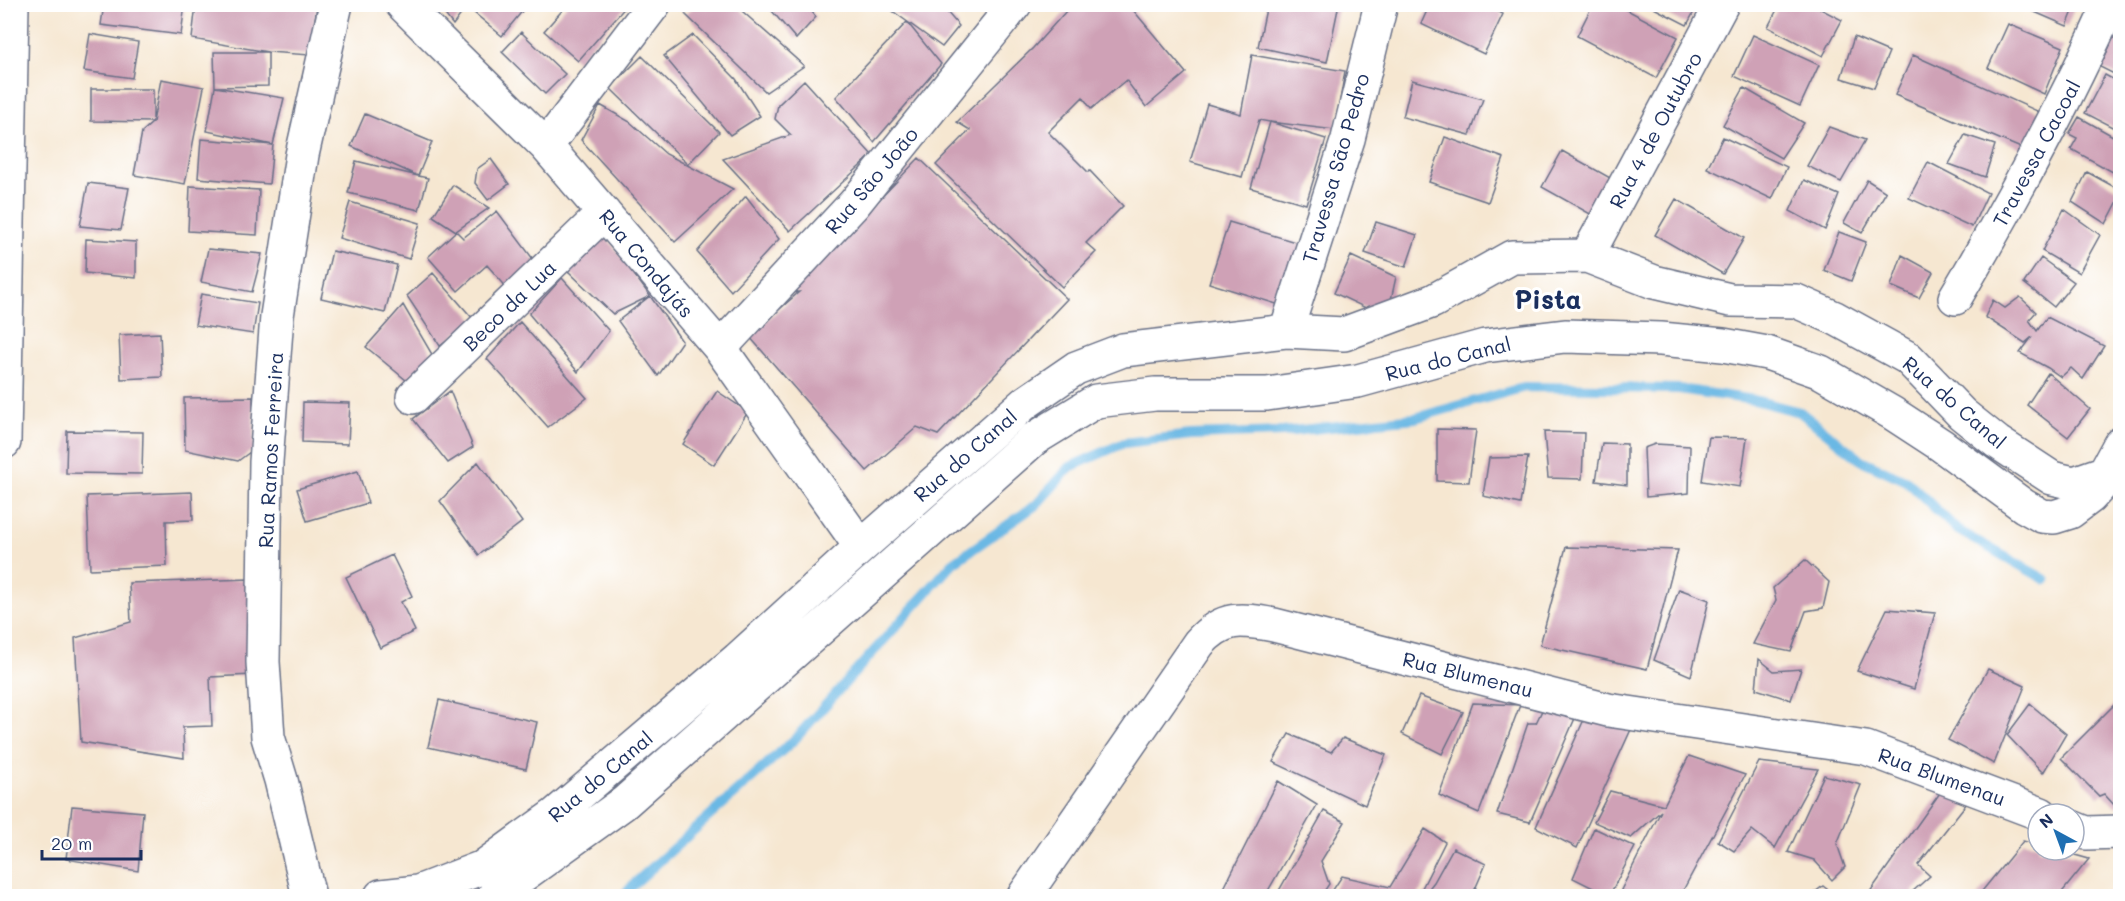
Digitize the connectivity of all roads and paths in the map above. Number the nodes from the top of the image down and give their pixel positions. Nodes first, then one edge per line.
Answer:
1 (12, 4) edge
2 (336, 4) edge
3 (402, 4) edge
4 (654, 4) edge
5 (1015, 4) edge
6 (1381, 4) edge
7 (1722, 4) edge
8 (2110, 4) edge
9 (546, 146) junction
10 (604, 213) junction
11 (1587, 256) junction
12 (1955, 298) dead end
13 (1286, 331) junction
14 (720, 348) junction
15 (412, 397) dead end
16 (4, 442) edge
17 (2121, 444) edge
18 (2102, 477) junction
19 (861, 547) junction
20 (2026, 808) edge
21 (2121, 831) edge
22 (2086, 833) edge
23 (1033, 894) edge
24 (309, 897) edge
25 (381, 897) edge
26 (494, 897) edge

1 - 16 street
2 - 24 street, Rua Ramos Ferreira
3 - 9 street, Rua Condajás
4 - 9 street
5 - 14 street, Rua São João
6 - 13 street, Travessa São Pedro
7 - 11 street, Rua 4 de Outubro
8 - 12 street, Travessa Cacoal
9 - 10 street, Rua Condajás
10 - 14 street, Rua Condajás
10 - 15 street, Beco da Lua
11 - 13 street, Rua do Canal
11 - 18 street, Rua do Canal
13 - 19 street, Rua do Canal
14 - 19 street, Rua Condajás
17 - 18 street
18 - 26 street, Rua do Canal
19 - 25 street, Rua do Canal
20 - 23 street, Rua Blumenau
21 - 22 street

